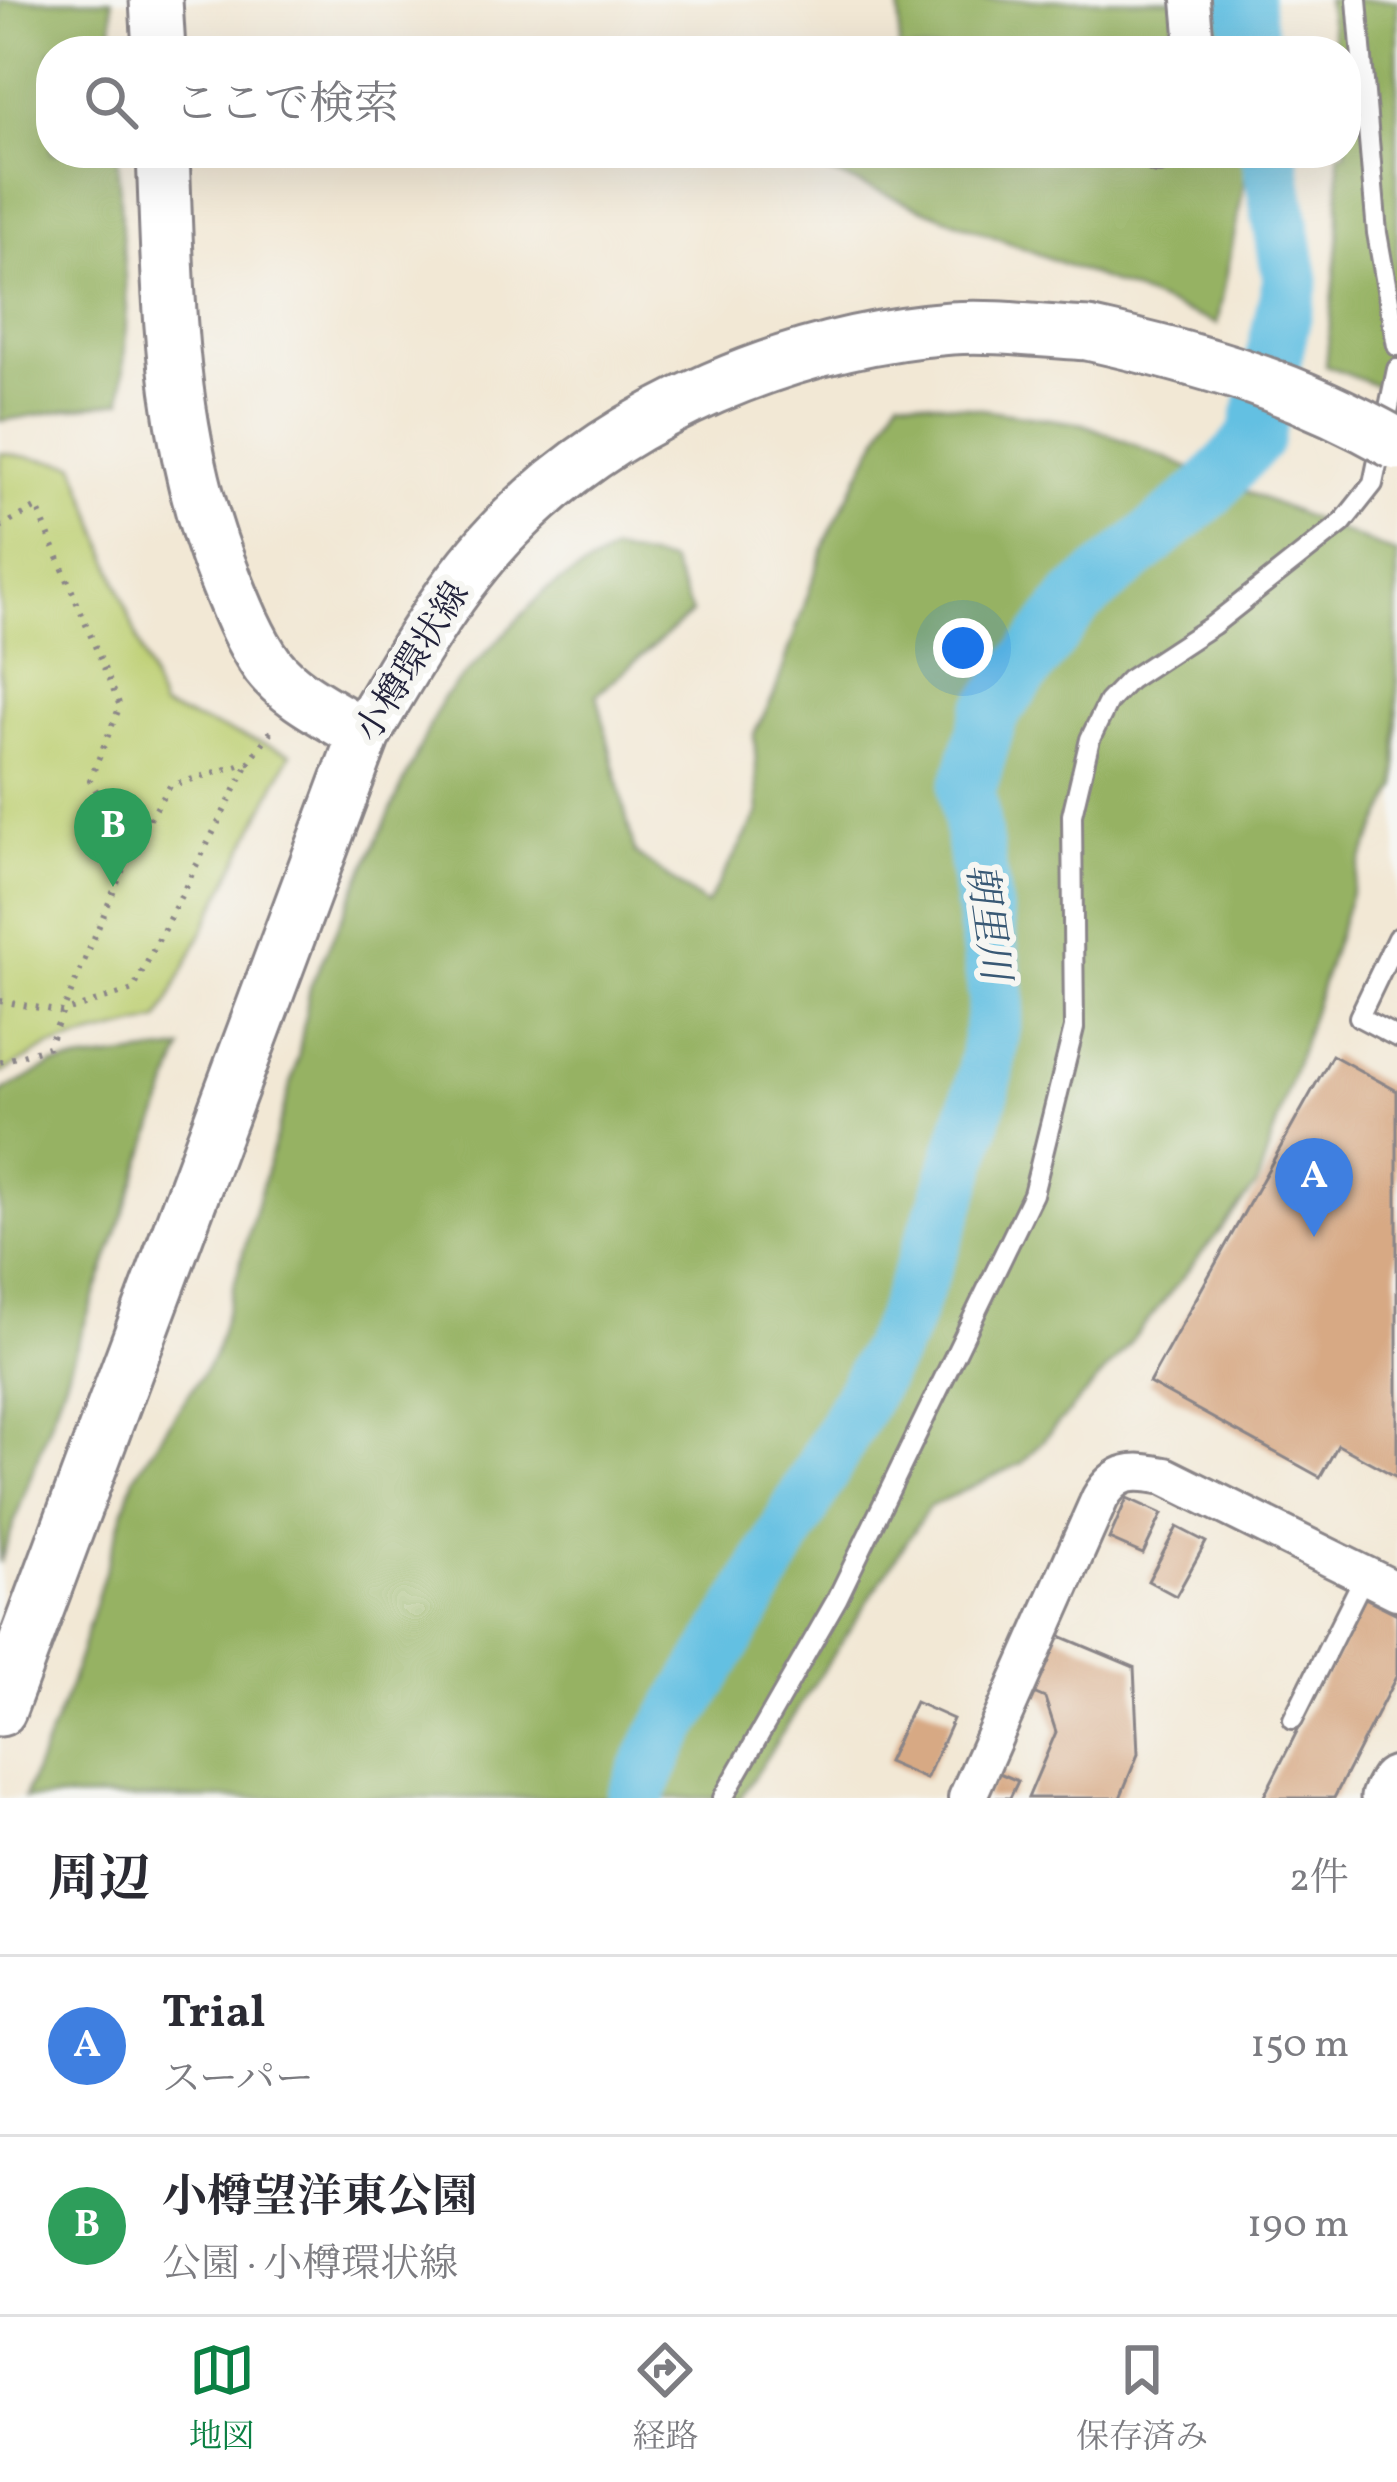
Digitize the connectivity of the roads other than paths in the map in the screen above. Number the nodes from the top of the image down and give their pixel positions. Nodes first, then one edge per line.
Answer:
1 (157, 0) edge
2 (1191, 0) edge
3 (1357, 0) edge
4 (158, 36) edge
5 (1193, 36) edge
6 (1360, 36) edge
7 (1361, 47) edge
8 (164, 168) edge
9 (1397, 346) edge
10 (1397, 369) edge
11 (1397, 444) edge
12 (364, 735) junction
13 (1397, 938) edge
14 (1397, 1037) edge
15 (1381, 1583) edge
16 (0, 1710) edge
17 (1293, 1719) dead end
18 (1397, 1785) edge
19 (723, 1798) edge
20 (967, 1798) edge
21 (1390, 1798) edge

1 - 4 main road
2 - 5 street
3 - 6 lane
7 - 9 lane
8 - 12 main road
10 - 19 lane
11 - 12 main road, 小樽環状線, bridge
12 - 16 main road, 小樽環状線
13 - 14 lane
15 - 17 lane
15 - 20 street
18 - 21 main road

